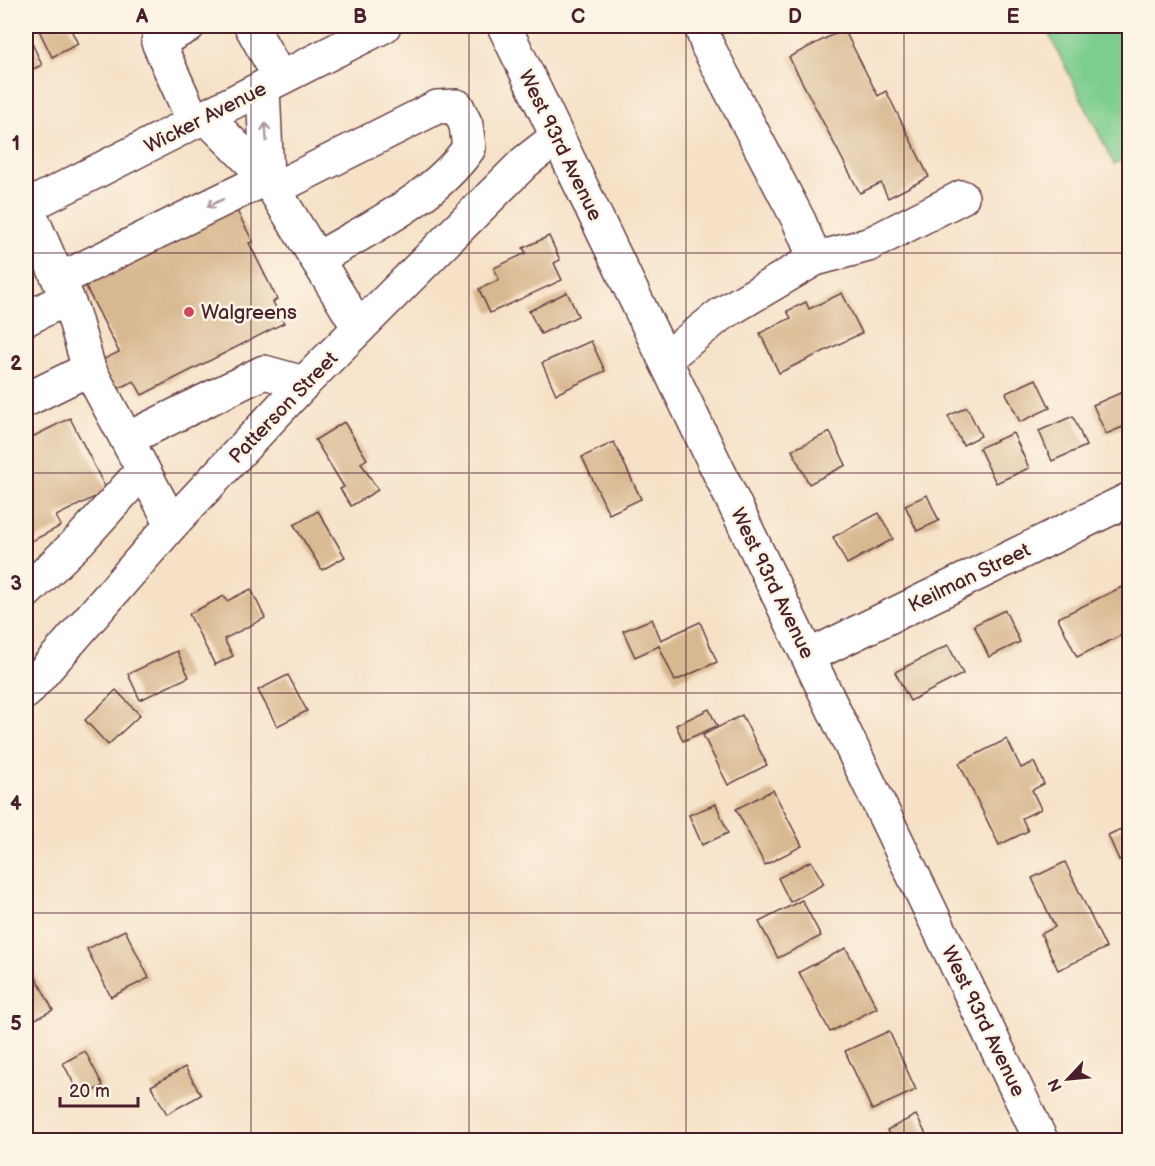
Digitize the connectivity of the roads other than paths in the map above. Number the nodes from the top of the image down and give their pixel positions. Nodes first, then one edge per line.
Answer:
1 (188, 26) edge
2 (251, 26) edge
3 (382, 26) edge
4 (504, 26) edge
5 (701, 26) edge
6 (271, 83) junction
7 (199, 119) junction
8 (557, 137) junction
9 (271, 183) junction
10 (962, 197) dead end
11 (26, 207) edge
12 (317, 259) junction
13 (816, 259) junction
14 (63, 289) junction
15 (26, 319) edge
16 (359, 328) junction
17 (665, 359) junction
18 (89, 369) junction
19 (304, 383) junction
20 (26, 400) edge
21 (127, 440) junction
22 (143, 470) junction
23 (1130, 498) edge
24 (172, 524) junction
25 (26, 592) edge
26 (809, 656) junction
27 (26, 692) edge
28 (1041, 1140) edge

1 - 7 main road
2 - 6 main road
3 - 6 main road, Wicker Avenue
4 - 8 main road, West 93rd Avenue
5 - 13 main road
6 - 7 main road, Wicker Avenue
9 -> 6 main road
7 - 9 main road
7 - 11 main road, Wicker Avenue
8 - 16 main road, Patterson Street
8 - 17 main road, West 93rd Avenue
9 - 12 main road
9 - 12 main road
9 -> 14 main road
10 - 13 main road
11 - 14 main road
12 - 16 main road
13 - 17 main road
14 - 15 main road
14 - 18 main road
16 - 19 main road, Patterson Street
17 - 26 main road, West 93rd Avenue
18 - 20 main road
18 - 21 main road
19 - 21 main road
19 - 24 main road, Patterson Street
21 - 22 main road
22 - 24 main road
22 - 25 main road
23 - 26 main road, Keilman Street
24 - 27 main road, Patterson Street
26 - 28 main road, West 93rd Avenue

